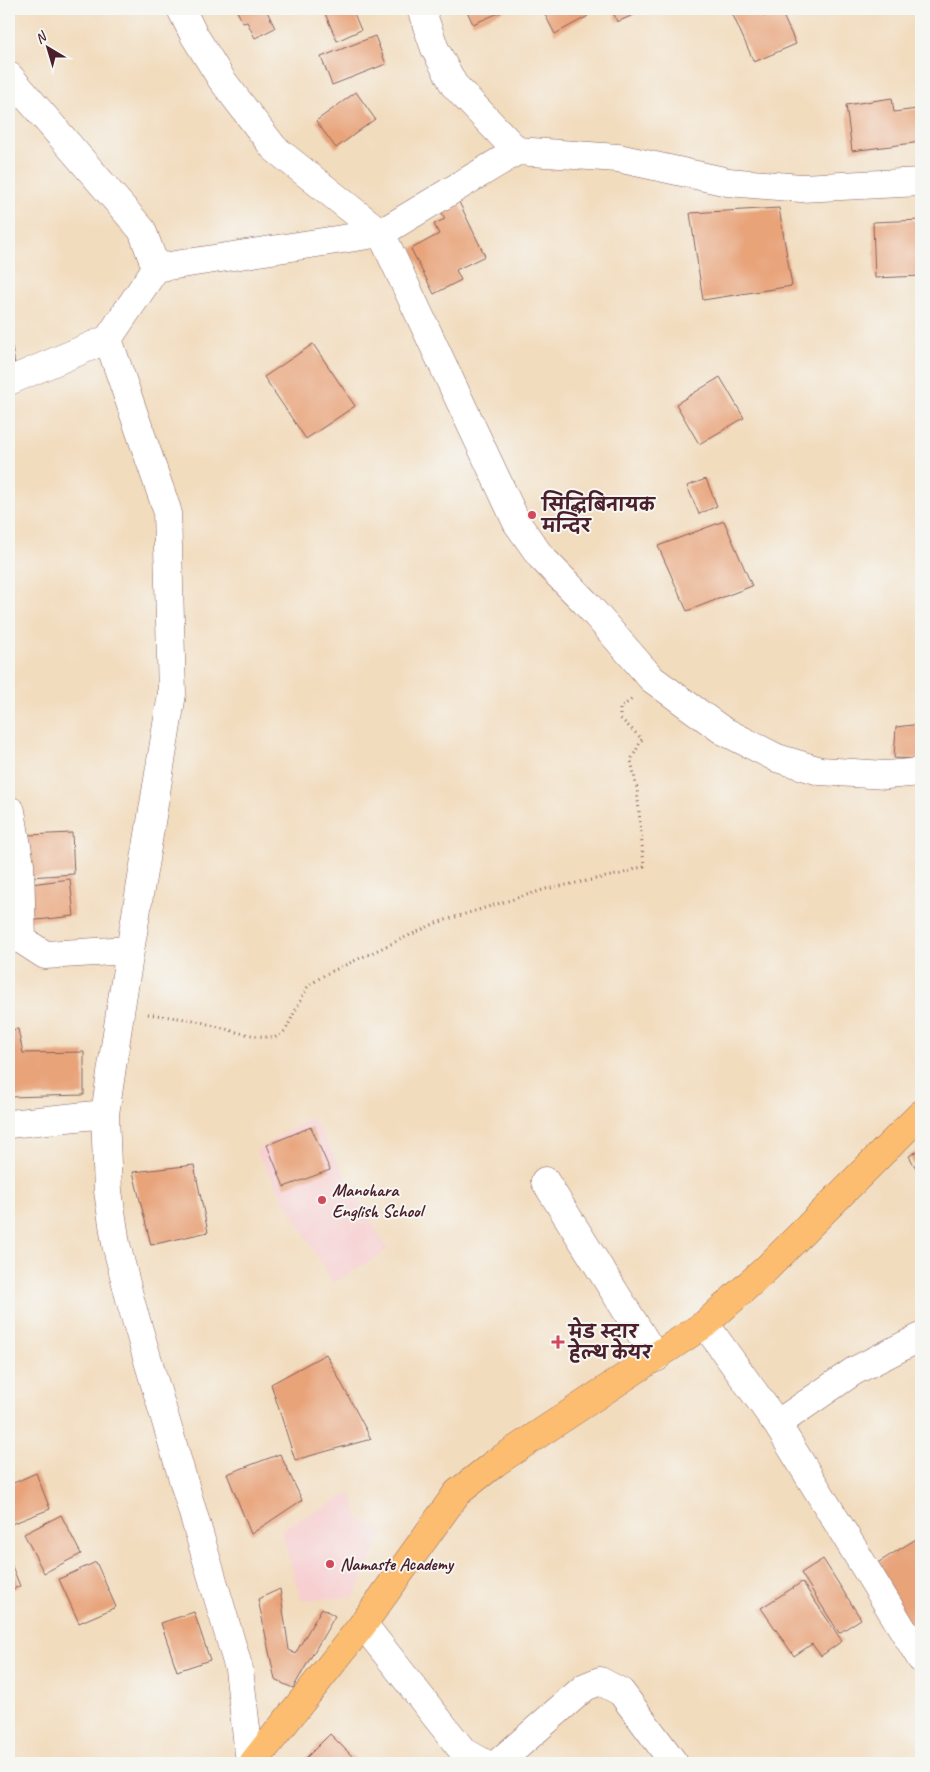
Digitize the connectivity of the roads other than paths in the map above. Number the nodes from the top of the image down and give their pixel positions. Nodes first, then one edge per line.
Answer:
1 (181, 9) edge
2 (421, 9) edge
3 (9, 76) edge
4 (517, 152) junction
5 (921, 182) edge
6 (382, 233) junction
7 (156, 268) junction
8 (108, 338) junction
9 (9, 381) edge
10 (921, 772) edge
11 (11, 812) dead end
12 (14, 865) edge
13 (130, 950) junction
14 (105, 1114) junction
15 (921, 1114) edge
16 (9, 1124) edge
17 (545, 1181) dead end
18 (705, 1324) junction
19 (921, 1337) edge
20 (656, 1358) junction
21 (777, 1424) junction
22 (363, 1624) junction
23 (921, 1659) edge
24 (252, 1763) edge
25 (484, 1763) edge
26 (498, 1763) edge
27 (674, 1763) edge

1 - 6 street
2 - 4 street
3 - 7 street
4 - 5 street
4 - 6 street
6 - 7 street
6 - 10 street
7 - 8 street
8 - 9 street
8 - 13 street
11 - 12 street
12 - 13 street
13 - 14 street
14 - 16 street
14 - 24 street
15 - 18 main road
17 - 20 street
18 - 20 main road
18 - 21 street
19 - 21 street
20 - 22 main road
21 - 23 street
22 - 24 main road
22 - 25 street
26 - 27 street

